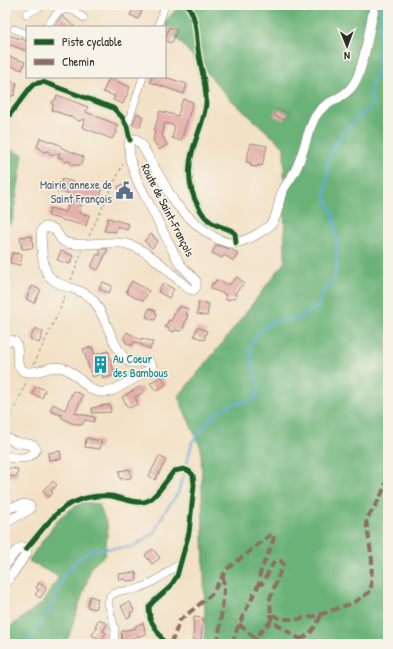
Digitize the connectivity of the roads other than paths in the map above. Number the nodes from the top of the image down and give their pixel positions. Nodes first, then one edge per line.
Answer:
1 (44, 5) edge
2 (165, 5) edge
3 (187, 5) edge
4 (374, 5) edge
5 (26, 14) dead end
6 (84, 18) dead end
7 (47, 26) edge
8 (158, 26) edge
9 (14, 29) dead end
10 (26, 34) edge
11 (143, 78) edge
12 (40, 80) edge
13 (5, 121) edge
14 (127, 126) junction
15 (130, 140) junction
16 (236, 243) junction
17 (5, 342) edge
18 (5, 437) edge
19 (5, 457) edge
20 (5, 509) edge
21 (5, 523) edge
22 (26, 549) junction
23 (181, 563) junction
24 (5, 565) edge
25 (5, 584) edge
26 (114, 644) edge
27 (165, 644) edge

1 - 5 street
2 - 8 street
3 - 16 street
4 - 16 main road
6 - 7 street
9 - 10 street
11 - 14 street
12 - 13 street
12 - 14 street
14 - 15 street
15 - 16 main road, Route de Saint-François
15 - 17 main road, Route de Saint-François
18 - 19 main road
20 - 21 main road
22 - 23 street
22 - 24 main road
22 - 25 main road
23 - 26 street
23 - 27 street

